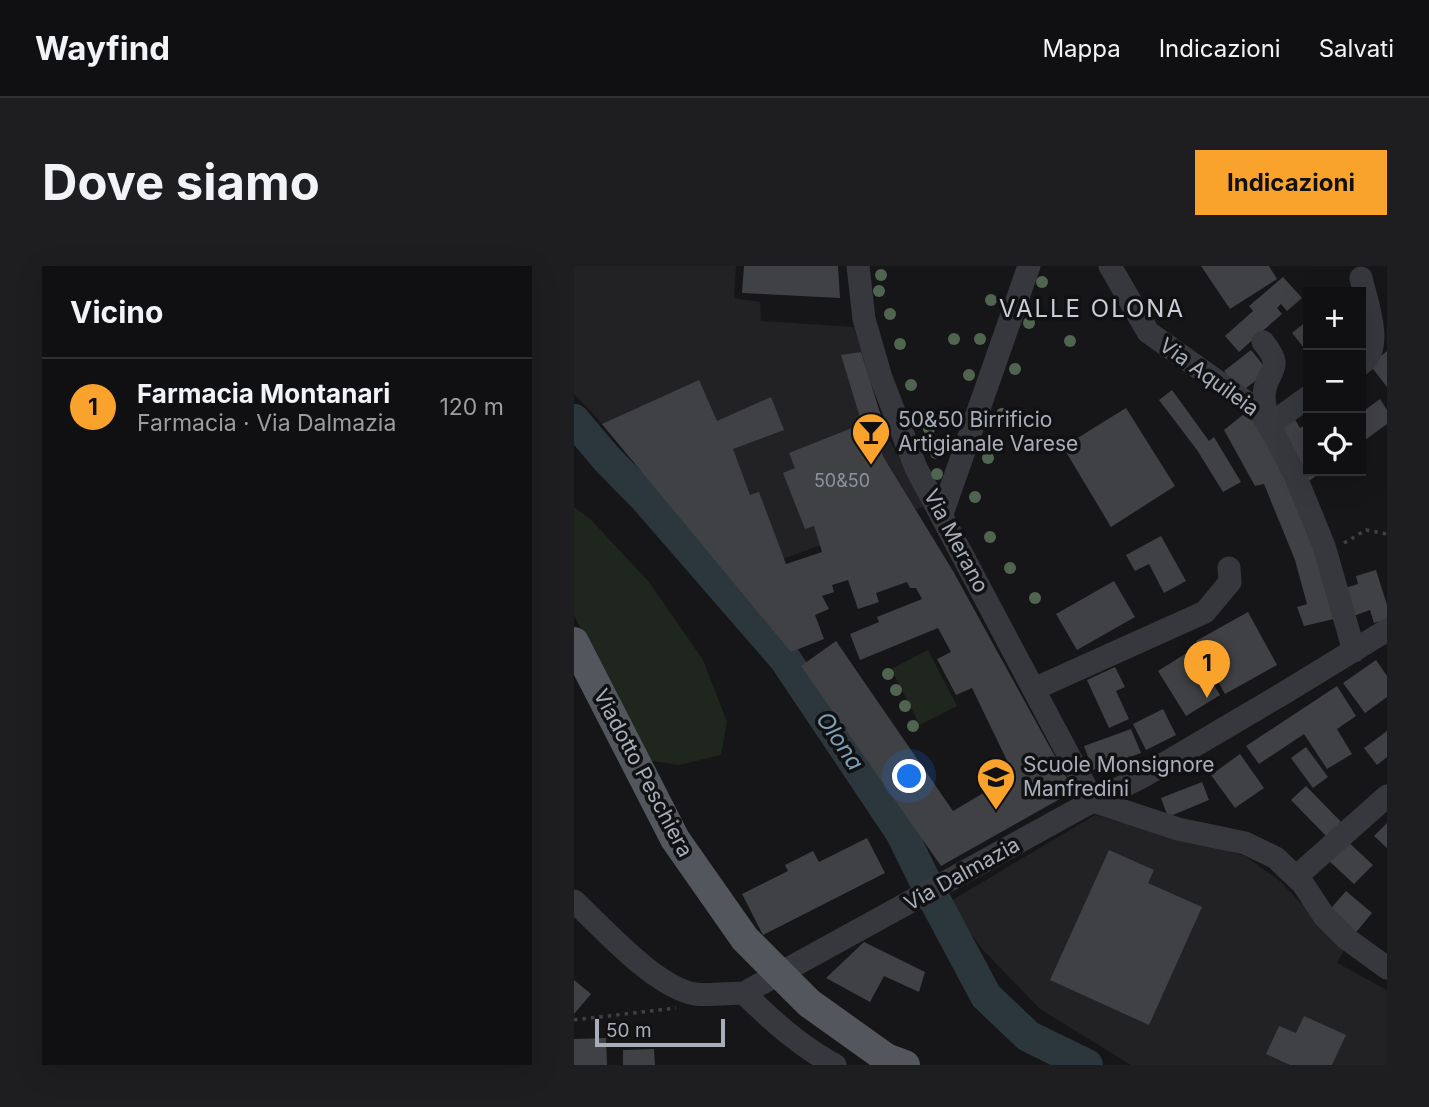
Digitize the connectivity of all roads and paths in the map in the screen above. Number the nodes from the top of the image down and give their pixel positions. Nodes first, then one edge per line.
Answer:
1 (858, 266) edge
2 (1029, 266) edge
3 (1110, 266) edge
4 (1361, 278) dead end
5 (1263, 342) dead end
6 (1366, 360) edge
7 (1303, 401) edge
8 (1269, 425) junction
9 (942, 514) junction
10 (1387, 534) edge
11 (1351, 539) dead end
12 (1229, 568) dead end
13 (1385, 636) edge
14 (574, 642) edge
15 (1354, 651) junction
16 (1034, 688) junction
17 (1387, 796) edge
18 (1093, 801) junction
19 (1296, 877) junction
20 (574, 901) edge
21 (1387, 968) edge
22 (744, 993) junction
23 (674, 1009) dead end
24 (574, 1020) edge
25 (835, 1065) edge
26 (905, 1065) edge

1 - 9 street, Via Merano
2 - 9 street
3 - 8 street, Via Aquileia
4 - 6 street
5 - 8 street
7 - 8 street
8 - 15 street, Via Aquileia
9 - 16 street, Via Merano
10 - 11 path
12 - 16 street
13 - 15 street, Via Dalmazia
14 - 26 main road, Viadotto Peschiera, bridge
15 - 18 street, Via Dalmazia
16 - 18 street, Via Merano
17 - 19 street
18 - 19 street
18 - 22 street, Via Dalmazia
19 - 21 street
20 - 22 street, Via Dalmazia
22 - 25 street
23 - 24 path

